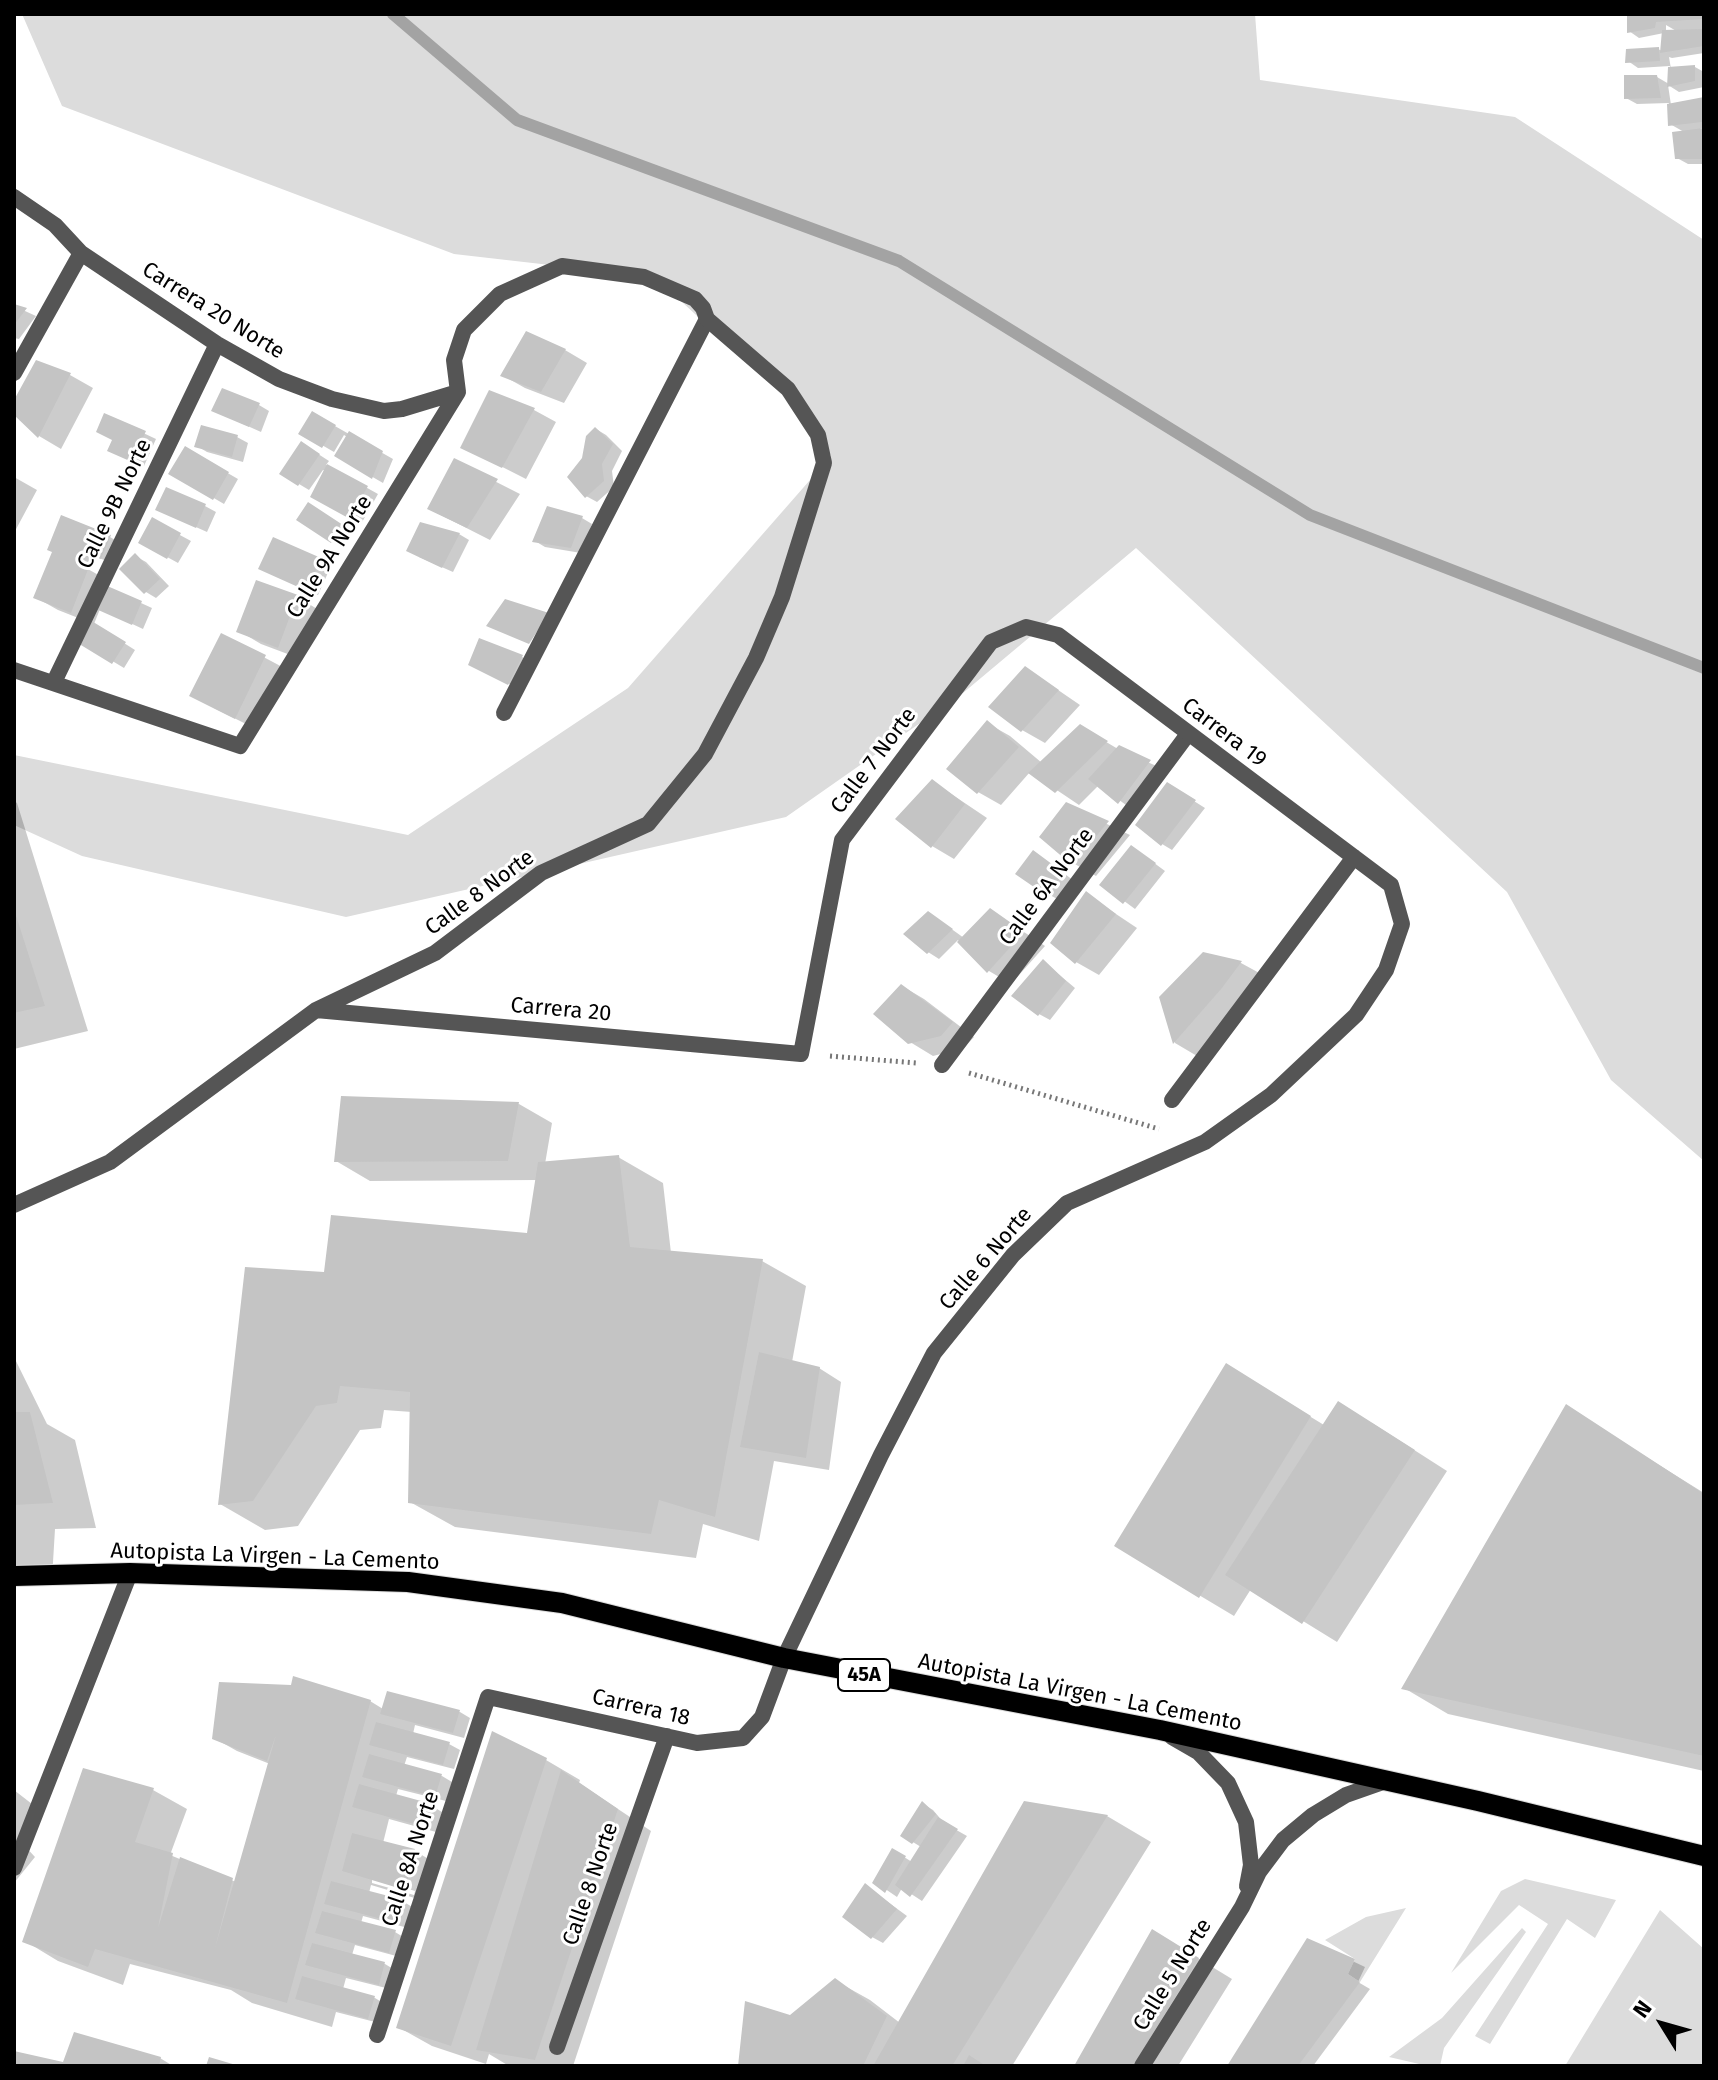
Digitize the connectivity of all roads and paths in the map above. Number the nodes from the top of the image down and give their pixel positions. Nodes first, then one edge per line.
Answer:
1 (14, 197) edge
2 (81, 253) junction
3 (707, 319) junction
4 (217, 344) junction
5 (14, 373) edge
6 (458, 392) junction
7 (1026, 627) joint
8 (14, 670) edge
9 (54, 682) junction
10 (504, 713) dead end
11 (1188, 734) junction
12 (1354, 857) junction
13 (1391, 885) joint
14 (316, 1010) junction
15 (801, 1054) junction
16 (942, 1065) junction
17 (1172, 1100) dead end
18 (1205, 1142) junction
19 (14, 1205) edge
20 (130, 1573) junction
21 (14, 1576) edge
22 (784, 1658) junction
23 (488, 1697) joint
24 (1160, 1730) junction
25 (667, 1736) junction
26 (1383, 1782) junction
27 (1704, 1856) edge
28 (14, 1868) edge
29 (1242, 1907) junction
30 (377, 2035) dead end
31 (557, 2047) dead end
32 (1142, 2066) edge

1 - 2 street, Carrera 20 Norte
2 - 4 street, Carrera 20 Norte
2 - 5 street
3 - 6 street
3 - 10 street
3 - 14 street, Calle 8 Norte
4 - 6 street, Carrera 20 Norte
4 - 9 street, Calle 9B Norte
6 - 9 street, Calle 9A Norte
7 - 11 street, Carrera 19
7 - 15 street, Calle 7 Norte
8 - 9 street
11 - 12 street, Carrera 19
11 - 16 street, Calle 6A Norte
12 - 13 street, Carrera 19
12 - 17 street
13 - 18 street, Calle 6 Norte
14 - 15 street, Carrera 20
14 - 19 street, Calle 8 Norte
15 - 16 path
16 - 18 path
18 - 22 street, Calle 6 Norte
20 - 21 main road, Autopista La Virgen - La Cemento / 45A
20 - 22 main road, Autopista La Virgen - La Cemento / 45A
20 - 28 street
22 - 24 main road, Autopista La Virgen - La Cemento / 45A
22 - 25 street, Carrera 18
23 - 25 street, Carrera 18
23 - 30 street, Calle 8A Norte
24 - 26 main road, Autopista La Virgen - La Cemento / 45A
24 - 29 street, Calle 5 Norte
25 - 31 street, Calle 8 Norte
26 - 27 main road, Autopista La Virgen - La Cemento / 45A
26 - 29 street, Calle 5 Norte
29 - 32 street, Calle 5 Norte

